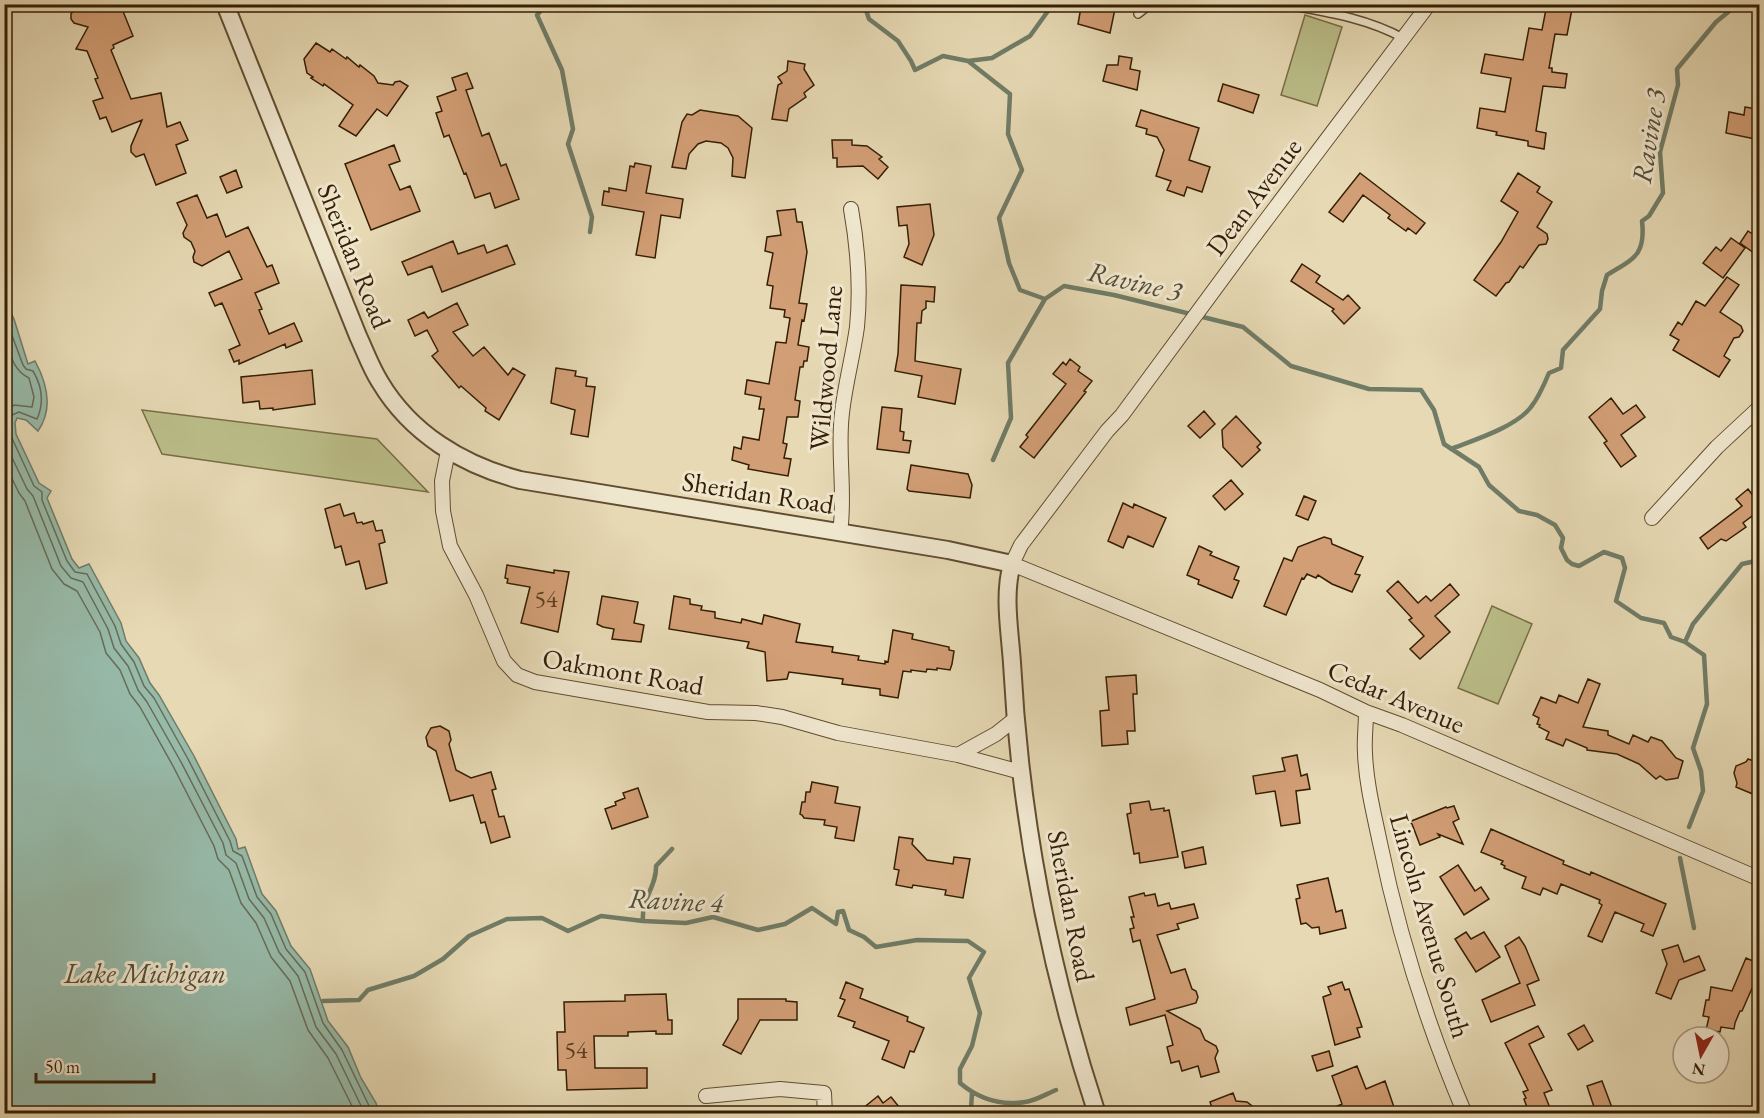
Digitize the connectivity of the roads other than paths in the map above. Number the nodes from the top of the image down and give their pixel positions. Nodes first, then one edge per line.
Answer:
1 (225, 4) edge
2 (1151, 4) edge
3 (1281, 4) edge
4 (1429, 4) edge
5 (1138, 14) dead end
6 (1403, 38) junction
7 (851, 209) dead end
8 (1760, 407) edge
9 (448, 451) junction
10 (1652, 518) dead end
11 (840, 532) junction
12 (1012, 564) junction
13 (1366, 712) junction
14 (1015, 720) junction
15 (958, 755) junction
16 (1021, 772) junction
17 (1760, 879) edge
18 (706, 1096) dead end
19 (825, 1113) edge
20 (1097, 1113) edge
21 (1465, 1113) edge

1 - 9 street, Sheridan Road
2 - 5 lane
3 - 6 lane
4 - 6 street, Dean Avenue
6 - 12 street, Dean Avenue
7 - 11 street, Wildwood Lane
8 - 10 street
9 - 11 street, Sheridan Road
9 - 15 street, Oakmont Road
11 - 12 street, Sheridan Road
12 - 13 street, Cedar Avenue
12 - 14 street, Sheridan Road
13 - 17 street, Cedar Avenue
13 - 21 street, Lincoln Avenue South
14 - 15 street
14 - 16 street, Sheridan Road
15 - 16 street, Oakmont Road
16 - 20 street, Sheridan Road
18 - 19 street

